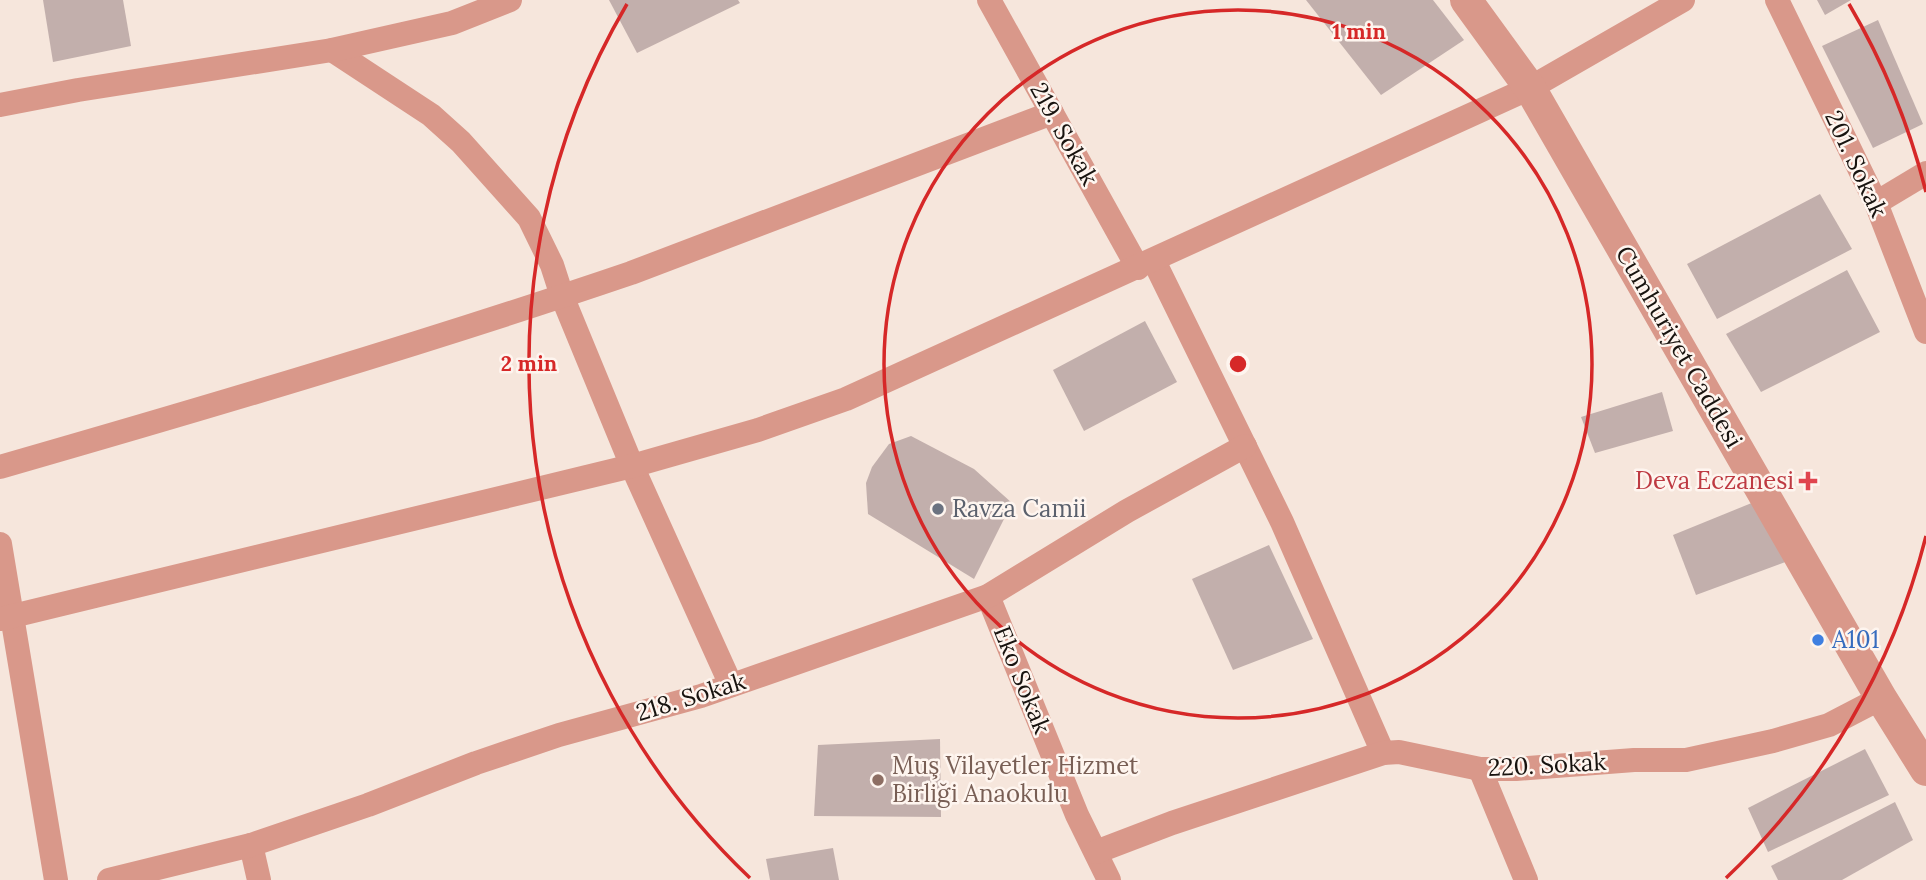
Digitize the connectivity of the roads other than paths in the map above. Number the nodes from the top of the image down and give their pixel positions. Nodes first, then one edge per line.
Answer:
1 (510, 0) edge
2 (989, 0) edge
3 (1466, 0) edge
4 (1683, 0) edge
5 (1777, 0) edge
6 (331, 50) junction
7 (1530, 88) junction
8 (0, 106) edge
9 (1052, 113) junction
10 (1926, 173) edge
11 (1876, 203) junction
12 (1146, 264) junction
13 (562, 296) junction
14 (1926, 332) edge
15 (1245, 446) junction
16 (632, 466) junction
17 (0, 467) edge
18 (0, 544) edge
19 (988, 596) junction
20 (6, 618) edge
21 (731, 685) junction
22 (1881, 698) junction
23 (1382, 753) junction
24 (1480, 769) junction
25 (1926, 770) edge
26 (251, 845) junction
27 (1096, 852) junction
28 (56, 880) edge
29 (109, 880) edge
30 (259, 880) edge
31 (1109, 880) edge
32 (1526, 880) edge

1 - 6 street
2 - 9 street, 219. Sokak
3 - 7 street, Cumhuriyet Caddesi
4 - 7 street
5 - 11 street, 201. Sokak
6 - 8 street
6 - 13 street
7 - 12 street
7 - 22 street, Cumhuriyet Caddesi
9 - 12 street, 219. Sokak
9 - 13 street
10 - 11 street
11 - 14 street, 201. Sokak
12 - 15 street, 219. Sokak
12 - 16 street
13 - 16 street
13 - 17 street
15 - 19 street, 218. Sokak
15 - 23 street, 219. Sokak
16 - 20 street
16 - 21 street
18 - 20 street
19 - 21 street, 218. Sokak
19 - 27 street, Eko Sokak
20 - 28 street
21 - 26 street, 218. Sokak
22 - 24 street, 220. Sokak
22 - 25 street, Cumhuriyet Caddesi
23 - 24 street, 220. Sokak
23 - 27 street, 220. Sokak
24 - 32 street
26 - 29 street, 218. Sokak
26 - 30 street
27 - 31 street, Eko Sokak

